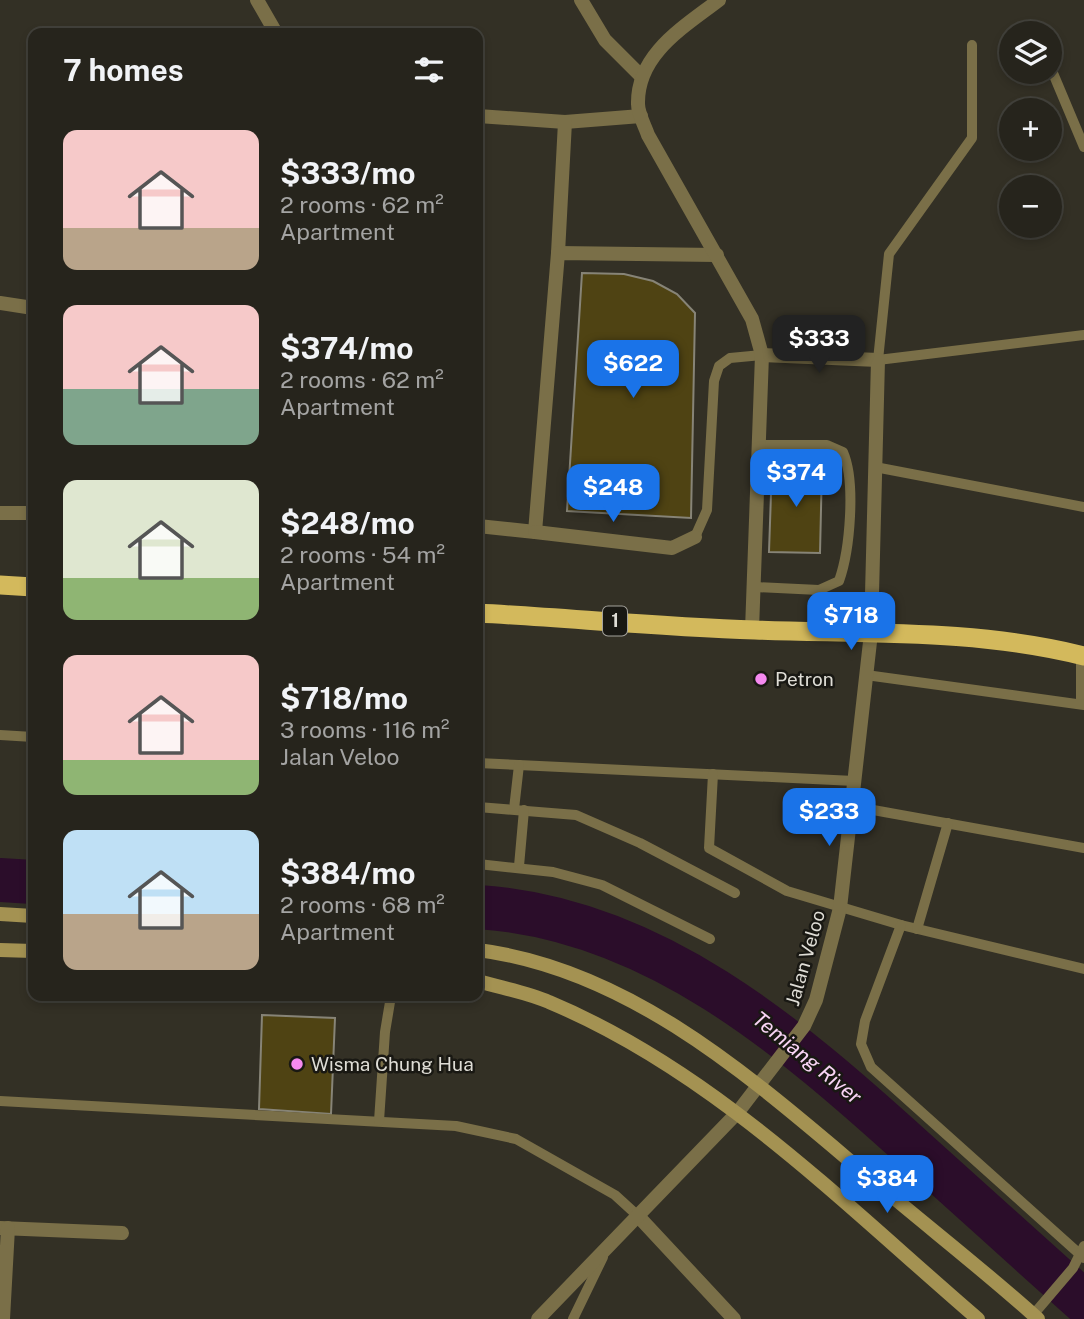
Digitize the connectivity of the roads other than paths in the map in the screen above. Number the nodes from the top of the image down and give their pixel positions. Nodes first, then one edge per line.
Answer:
1 (257, 0) edge
2 (581, 0) edge
3 (719, 0) edge
4 (273, 28) edge
5 (972, 45) dead end
6 (642, 77) junction
7 (1058, 84) edge
8 (641, 116) junction
9 (483, 117) edge
10 (565, 122) junction
11 (1084, 147) edge
12 (558, 253) junction
13 (717, 255) junction
14 (0, 303) edge
15 (28, 306) edge
16 (1084, 335) edge
17 (762, 355) junction
18 (878, 360) junction
19 (759, 445) junction
20 (875, 467) junction
21 (1084, 507) edge
22 (0, 513) edge
23 (28, 513) edge
24 (483, 527) edge
25 (535, 532) junction
26 (695, 537) joint
27 (0, 584) edge
28 (28, 587) edge
29 (755, 587) junction
30 (483, 613) edge
31 (752, 630) junction
32 (871, 632) junction
33 (1083, 656) edge
34 (866, 675) junction
35 (1083, 705) edge
36 (0, 735) edge
37 (28, 737) edge
38 (483, 763) edge
39 (519, 765) junction
40 (713, 774) junction
41 (854, 781) junction
42 (851, 806) junction
43 (483, 807) edge
44 (519, 810) junction
45 (948, 823) junction
46 (1084, 848) edge
47 (483, 864) edge
48 (519, 866) junction
49 (735, 893) dead end
50 (840, 908) junction
51 (0, 914) edge
52 (28, 916) edge
53 (901, 925) junction
54 (917, 929) junction
55 (710, 939) dead end
56 (0, 950) edge
57 (28, 951) edge
58 (483, 951) edge
59 (1084, 970) edge
60 (483, 982) edge
61 (390, 1001) edge
62 (760, 1086) junction
63 (0, 1101) edge
64 (738, 1112) junction
65 (379, 1121) junction
66 (638, 1216) junction
67 (4, 1228) edge
68 (122, 1233) dead end
69 (608, 1247) junction
70 (1083, 1253) edge
71 (1035, 1317) edge
72 (4, 1319) edge
73 (538, 1319) edge
74 (573, 1319) edge
75 (734, 1319) edge
76 (976, 1319) edge

1 - 4 street
2 - 6 street
3 - 6 street
5 - 18 lane
6 - 8 street
7 - 11 lane
8 - 10 street
8 - 13 street
9 - 10 street
10 - 12 street
12 - 13 street
12 - 25 street
13 - 17 street
14 - 15 street
16 - 18 lane
17 - 18 street
17 - 19 street
17 - 26 lane
18 - 20 street, Jalan Veloo
19 - 29 street
19 - 29 lane
20 - 21 lane
20 - 32 street, Jalan Veloo
22 - 23 street
24 - 25 street
25 - 26 street
27 - 28 highway
29 - 31 street
30 - 31 highway, 1
31 - 32 highway, 1
32 - 33 highway, 1
32 - 34 street, Jalan Veloo
33 - 35 lane
34 - 35 lane
34 - 41 street, Jalan Veloo
36 - 37 lane
38 - 39 lane
39 - 40 lane
39 - 44 lane
40 - 41 lane
40 - 50 lane
41 - 42 street, Jalan Veloo
42 - 45 lane
42 - 50 street, Jalan Veloo
43 - 44 lane
44 - 48 lane
44 - 49 lane
45 - 46 lane
45 - 54 lane
47 - 48 lane
48 - 55 lane
50 - 53 lane
50 - 62 street, Jalan Veloo
51 - 52 main road
53 - 54 lane
53 - 70 lane
54 - 59 lane
56 - 57 main road
58 - 62 main road
60 - 64 main road
61 - 65 lane
62 - 64 street, Jalan Veloo
62 - 71 main road
63 - 65 lane
64 - 66 street, Jalan Veloo
64 - 76 main road
65 - 66 lane
66 - 69 street, Jalan Veloo
66 - 75 street
67 - 68 street
67 - 72 street
69 - 73 street, Jalan Veloo
69 - 74 lane
70 - 71 lane

